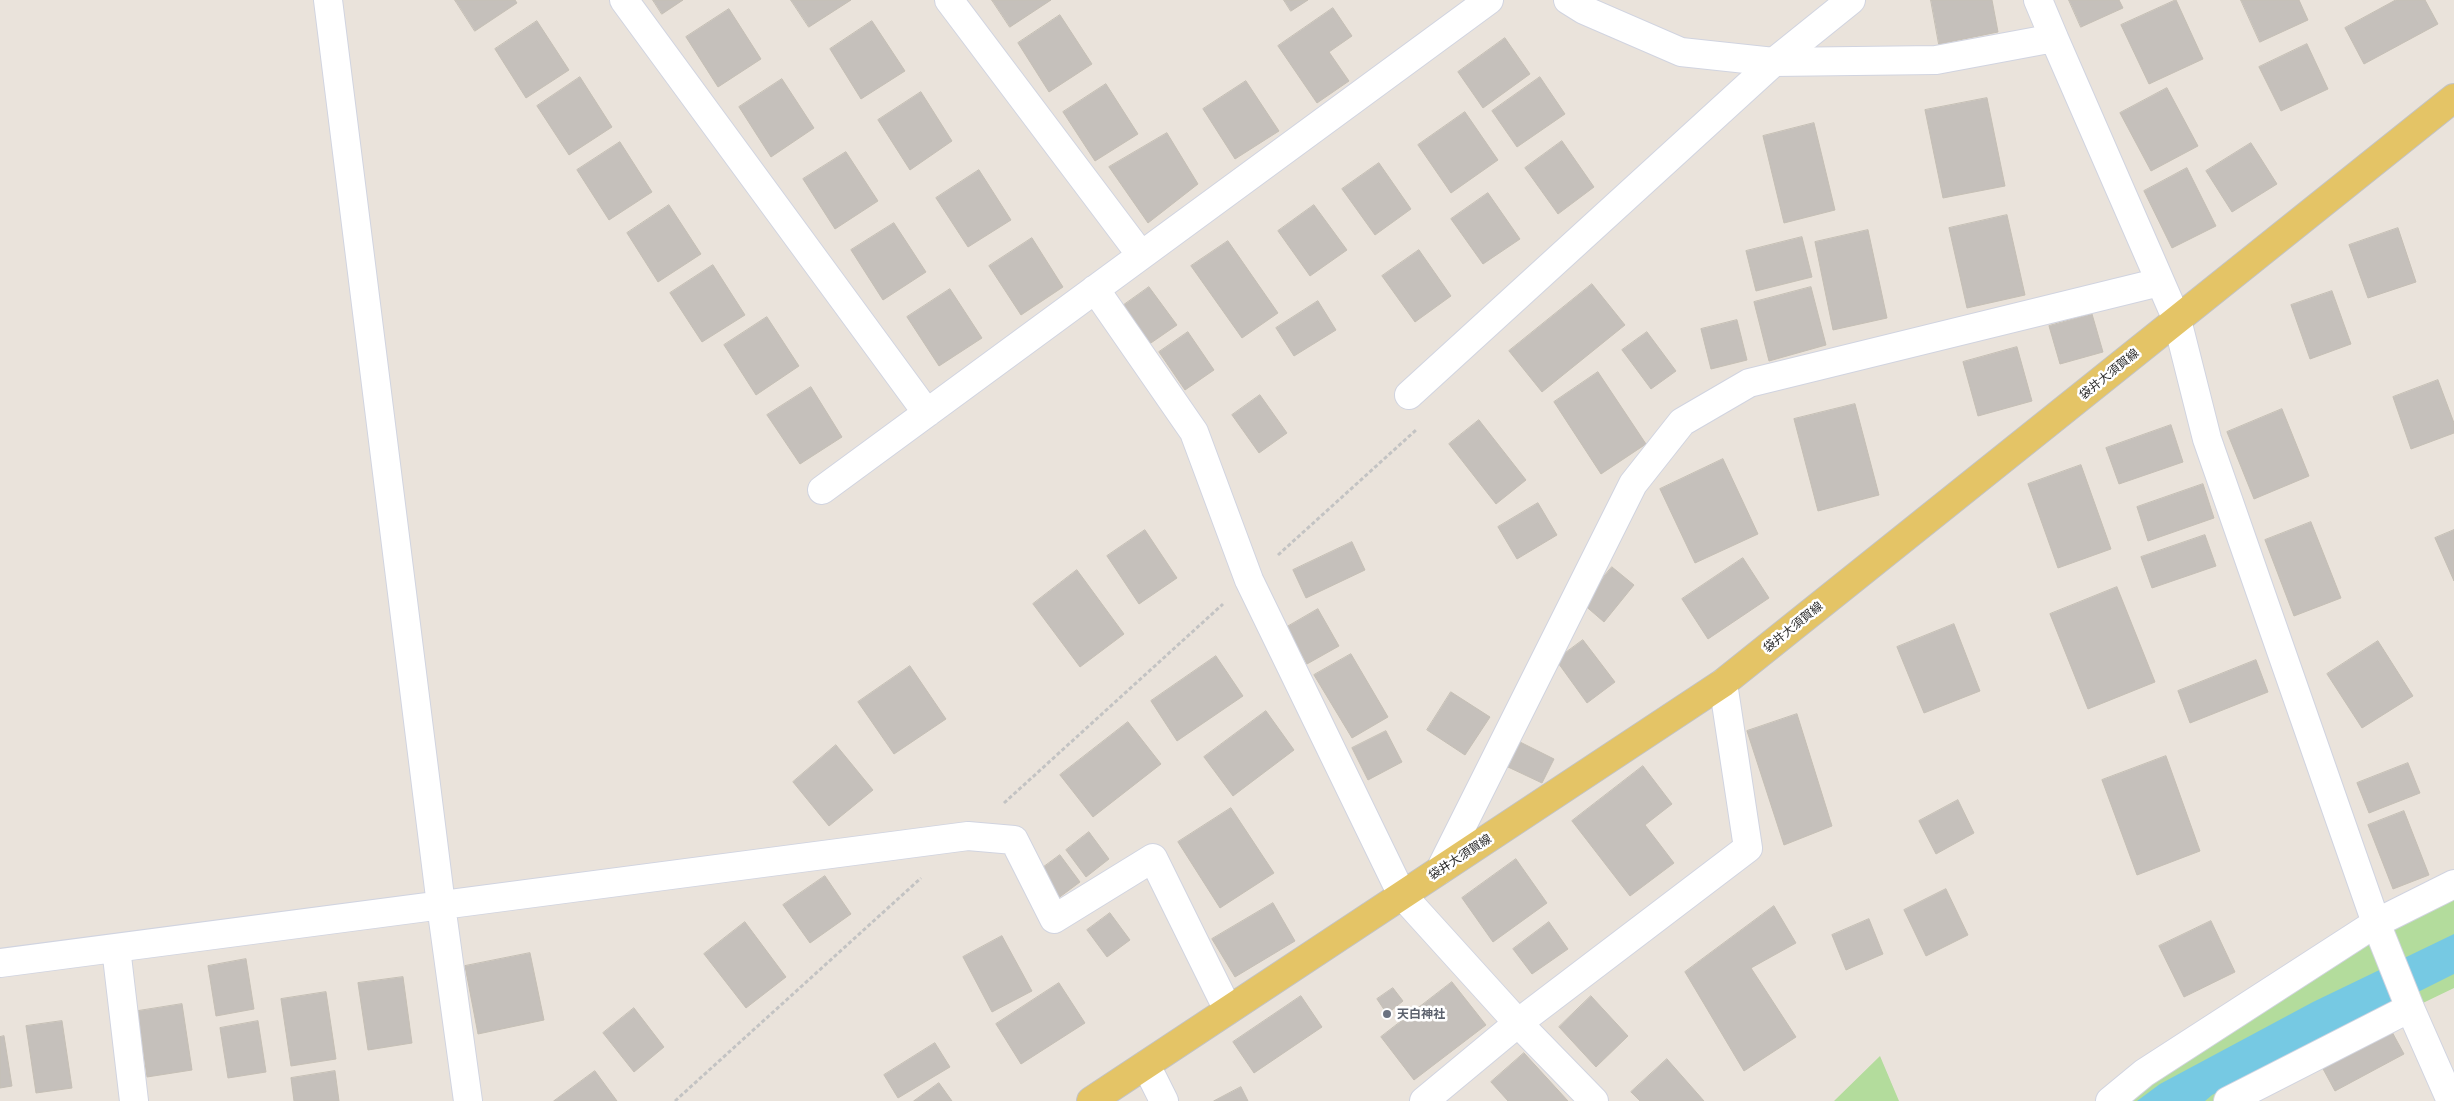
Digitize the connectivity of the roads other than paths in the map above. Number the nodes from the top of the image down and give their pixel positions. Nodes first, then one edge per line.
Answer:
1 (328, 0) edge
2 (624, 0) edge
3 (949, 0) edge
4 (1489, 0) edge
5 (1568, 0) edge
6 (1851, 0) edge
7 (2038, 0) edge
8 (2054, 38) junction
9 (1774, 62) junction
10 (2454, 98) edge
11 (1141, 255) junction
12 (2160, 282) junction
13 (1095, 289) junction
14 (2177, 320) junction
15 (1409, 395) road end
16 (927, 413) junction
17 (822, 490) dead end
18 (1723, 683) junction
19 (1440, 870) junction
20 (2454, 884) edge
21 (1402, 895) junction
22 (441, 905) junction
23 (2376, 923) junction
24 (116, 948) junction
25 (0, 963) edge
26 (2410, 1008) junction
27 (1228, 1010) junction
28 (1518, 1023) junction
29 (1146, 1065) junction
30 (134, 1101) edge
31 (468, 1101) edge
32 (1091, 1101) edge
33 (1164, 1101) edge
34 (1424, 1101) edge
35 (1594, 1101) edge
36 (2110, 1101) edge
37 (2228, 1101) edge
38 (2452, 1101) edge

1 - 22 street
2 - 16 street
3 - 11 street
4 - 11 street
5 - 9 street
6 - 9 street
7 - 8 street
8 - 9 street
8 - 12 street
9 - 15 street
10 - 14 main road, 袋井大須賀線
11 - 13 street
12 - 14 street
12 - 19 street
13 - 16 street
13 - 21 street
14 - 18 main road, 袋井大須賀線
14 - 23 street
16 - 17 street
18 - 19 main road, 袋井大須賀線
18 - 28 street
19 - 21 main road, 袋井大須賀線
20 - 23 street
21 - 27 main road, 袋井大須賀線
21 - 28 street
22 - 24 street
22 - 27 street
22 - 31 street
23 - 26 street
23 - 36 street
24 - 25 street
24 - 30 street
26 - 37 street
26 - 38 street
27 - 29 main road, 袋井大須賀線
28 - 34 street
28 - 35 street
29 - 32 main road, 袋井大須賀線
29 - 33 street

